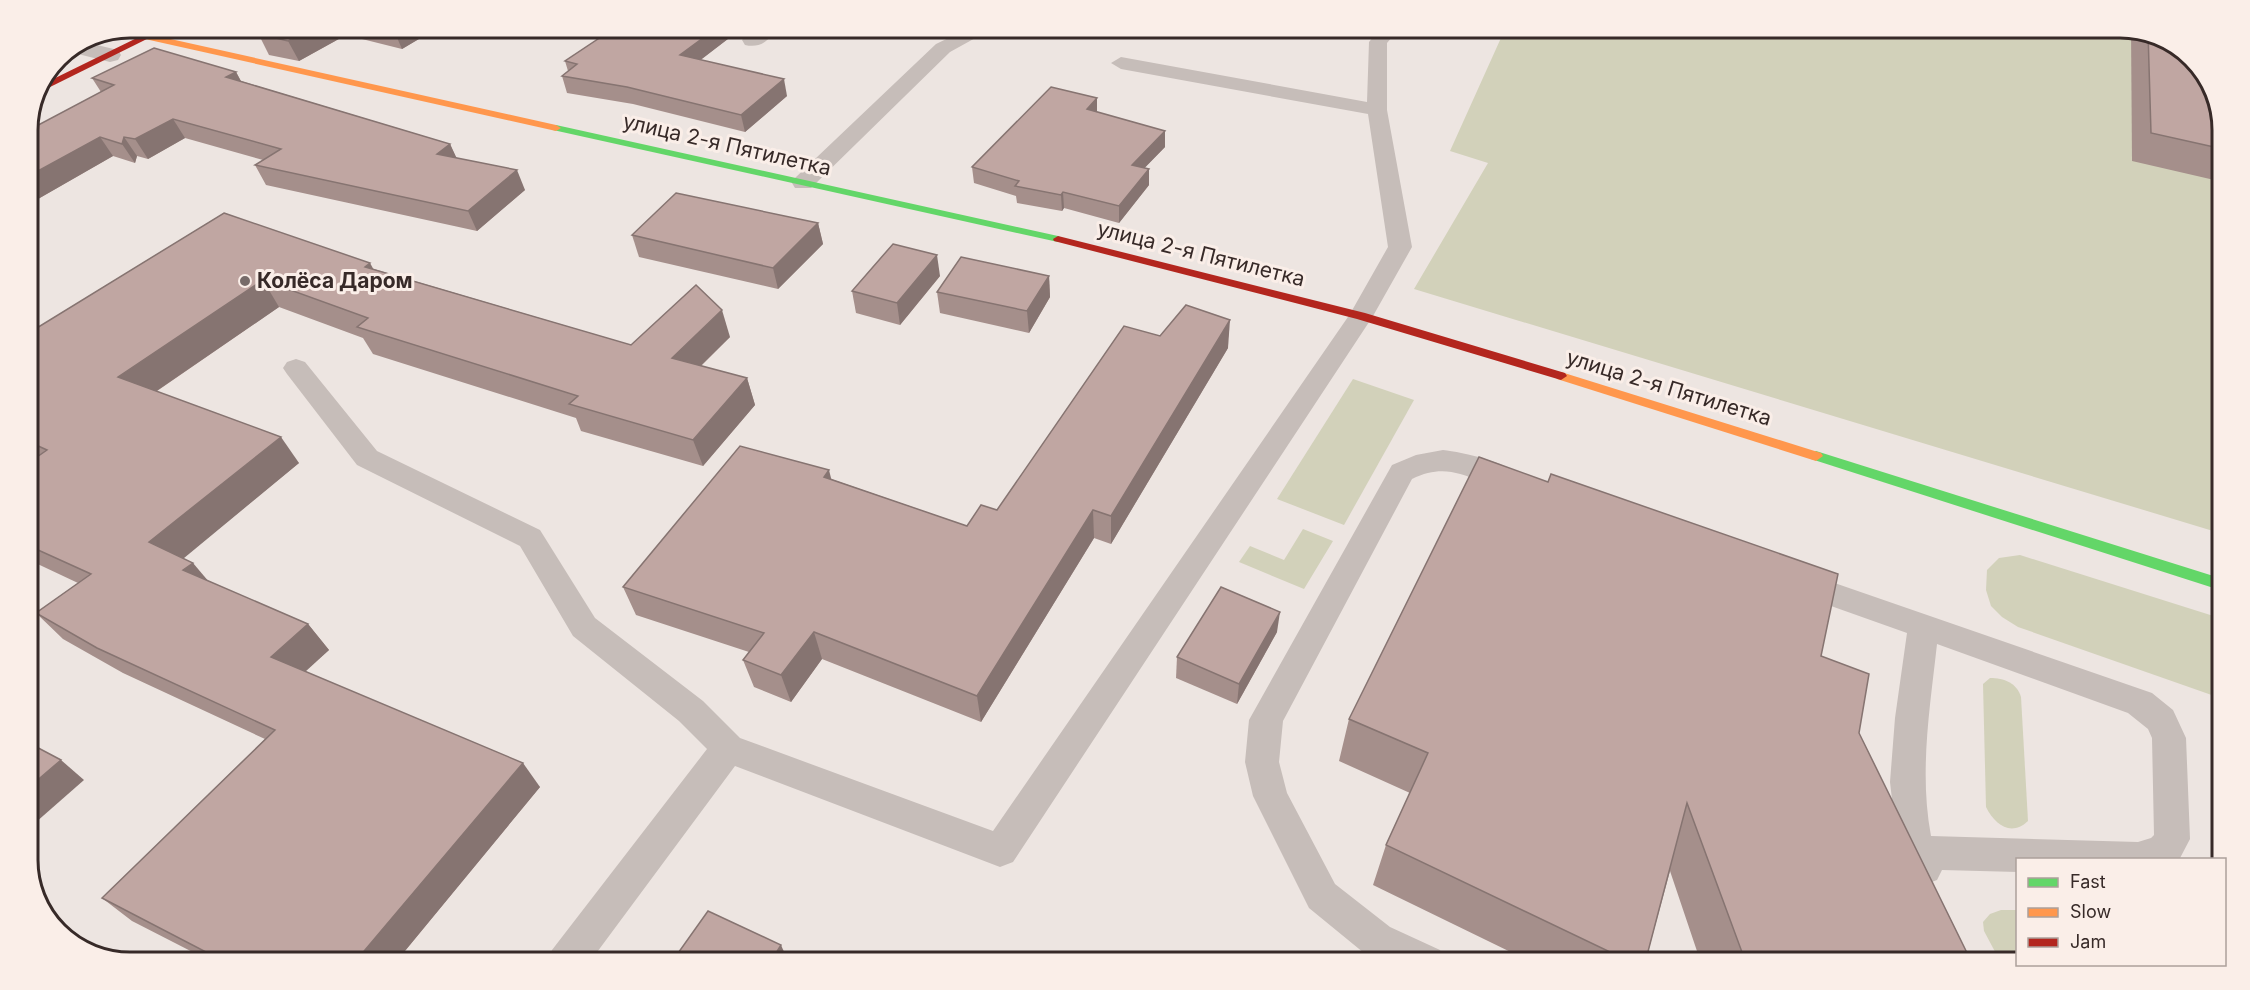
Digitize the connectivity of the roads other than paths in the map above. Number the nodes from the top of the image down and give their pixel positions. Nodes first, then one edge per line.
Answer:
1 (147, 38) edge
2 (160, 38) edge
3 (965, 38) edge
4 (1382, 38) edge
5 (85, 49) edge
6 (110, 55) junction
7 (1120, 63) dead end
8 (49, 85) edge
9 (1377, 110) junction
10 (803, 183) junction
11 (1361, 316) junction
12 (296, 368) dead end
13 (1539, 490) edge
14 (1765, 571) edge
15 (2212, 582) edge
16 (1923, 628) junction
17 (728, 748) junction
18 (1916, 852) junction
19 (2106, 858) edge
20 (2142, 858) edge
21 (1936, 892) edge
22 (574, 952) edge
23 (1403, 952) edge

1 - 6 main road
2 - 10 main road, улица 2-я Пятилетка
3 - 10 lane
4 - 9 lane
5 - 6 street
6 - 8 main road
7 - 9 lane
9 - 11 lane
10 - 11 main road, улица 2-я Пятилетка
11 - 15 main road, улица 2-я Пятилетка
11 - 17 lane
12 - 17 lane
13 - 23 lane
14 - 16 lane
16 - 18 lane
16 - 20 lane
17 - 22 lane
18 - 19 lane
18 - 21 lane

